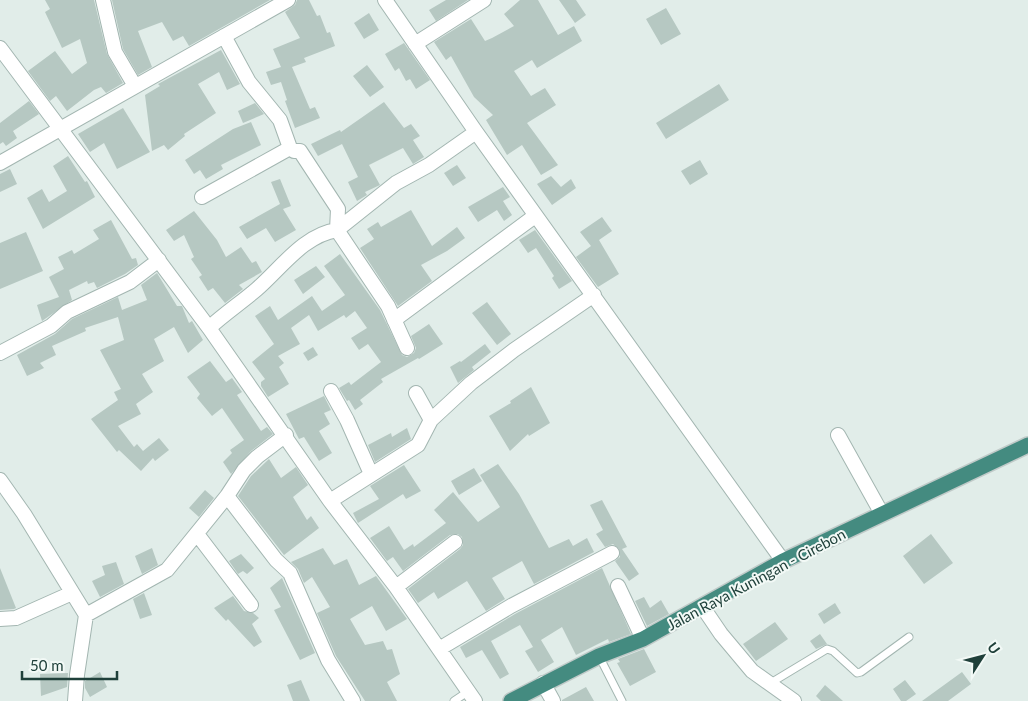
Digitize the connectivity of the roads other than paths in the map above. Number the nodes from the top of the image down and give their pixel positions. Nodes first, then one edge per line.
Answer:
1 (103, 0) edge
2 (288, 0) edge
3 (385, 0) edge
4 (484, 0) edge
5 (224, 36) junction
6 (415, 44) junction
7 (0, 48) edge
8 (136, 86) junction
9 (62, 128) junction
10 (476, 132) junction
11 (290, 148) junction
12 (0, 163) edge
13 (202, 197) dead end
14 (535, 216) junction
15 (337, 230) junction
16 (159, 260) junction
17 (594, 295) junction
18 (394, 320) junction
19 (209, 328) junction
20 (407, 348) dead end
21 (0, 353) edge
22 (331, 391) dead end
23 (416, 393) dead end
24 (431, 420) junction
25 (286, 435) junction
26 (838, 435) dead end
27 (1028, 445) edge
28 (370, 474) junction
29 (0, 480) edge
30 (227, 496) junction
31 (330, 501) junction
32 (882, 514) junction
33 (197, 534) junction
34 (456, 542) dead end
35 (612, 553) dead end
36 (783, 561) junction
37 (618, 586) dead end
38 (396, 587) junction
39 (72, 593) junction
40 (251, 605) dead end
41 (702, 606) junction
42 (86, 615) junction
43 (0, 619) edge
44 (909, 637) dead end
45 (644, 639) junction
46 (439, 649) junction
47 (599, 656) junction
48 (544, 683) junction
49 (769, 684) junction
50 (472, 696) edge
51 (75, 701) edge
52 (352, 701) edge
53 (454, 701) edge
54 (511, 701) edge
55 (552, 701) edge
56 (622, 701) edge
57 (794, 701) edge

1 - 8 street
2 - 5 street
3 - 6 street
4 - 6 street
5 - 8 street
5 - 11 street
6 - 10 street
7 - 9 street
8 - 9 street
9 - 12 street
9 - 16 street
10 - 14 street
10 - 15 street
11 - 13 street
11 - 15 street
14 - 17 street
14 - 18 street
15 - 18 street
15 - 19 street
16 - 19 street
16 - 21 street
17 - 24 street
17 - 36 street
18 - 20 street
19 - 25 street
22 - 28 street
23 - 24 street
24 - 28 street
25 - 30 street
25 - 31 street
26 - 32 street
27 - 32 highway, Jalan Raya Kuningan - Cirebon
28 - 31 street
29 - 39 street
30 - 33 street
30 - 52 street
31 - 38 street
32 - 36 highway, Jalan Raya Kuningan - Cirebon
33 - 40 street
33 - 42 street
34 - 38 street
35 - 46 street
36 - 41 highway, Jalan Raya Kuningan - Cirebon
37 - 45 street
38 - 46 street
39 - 42 street
39 - 43 street
41 - 45 highway, Jalan Raya Kuningan - Cirebon
41 - 49 street
42 - 51 street
44 - 49 lane
45 - 47 highway, Jalan Raya Kuningan - Cirebon
46 - 50 street
47 - 48 highway, Jalan Raya Kuningan - Cirebon
47 - 56 lane
48 - 54 highway, Jalan Raya Kuningan - Cirebon
48 - 55 street
49 - 57 street
50 - 53 lane

